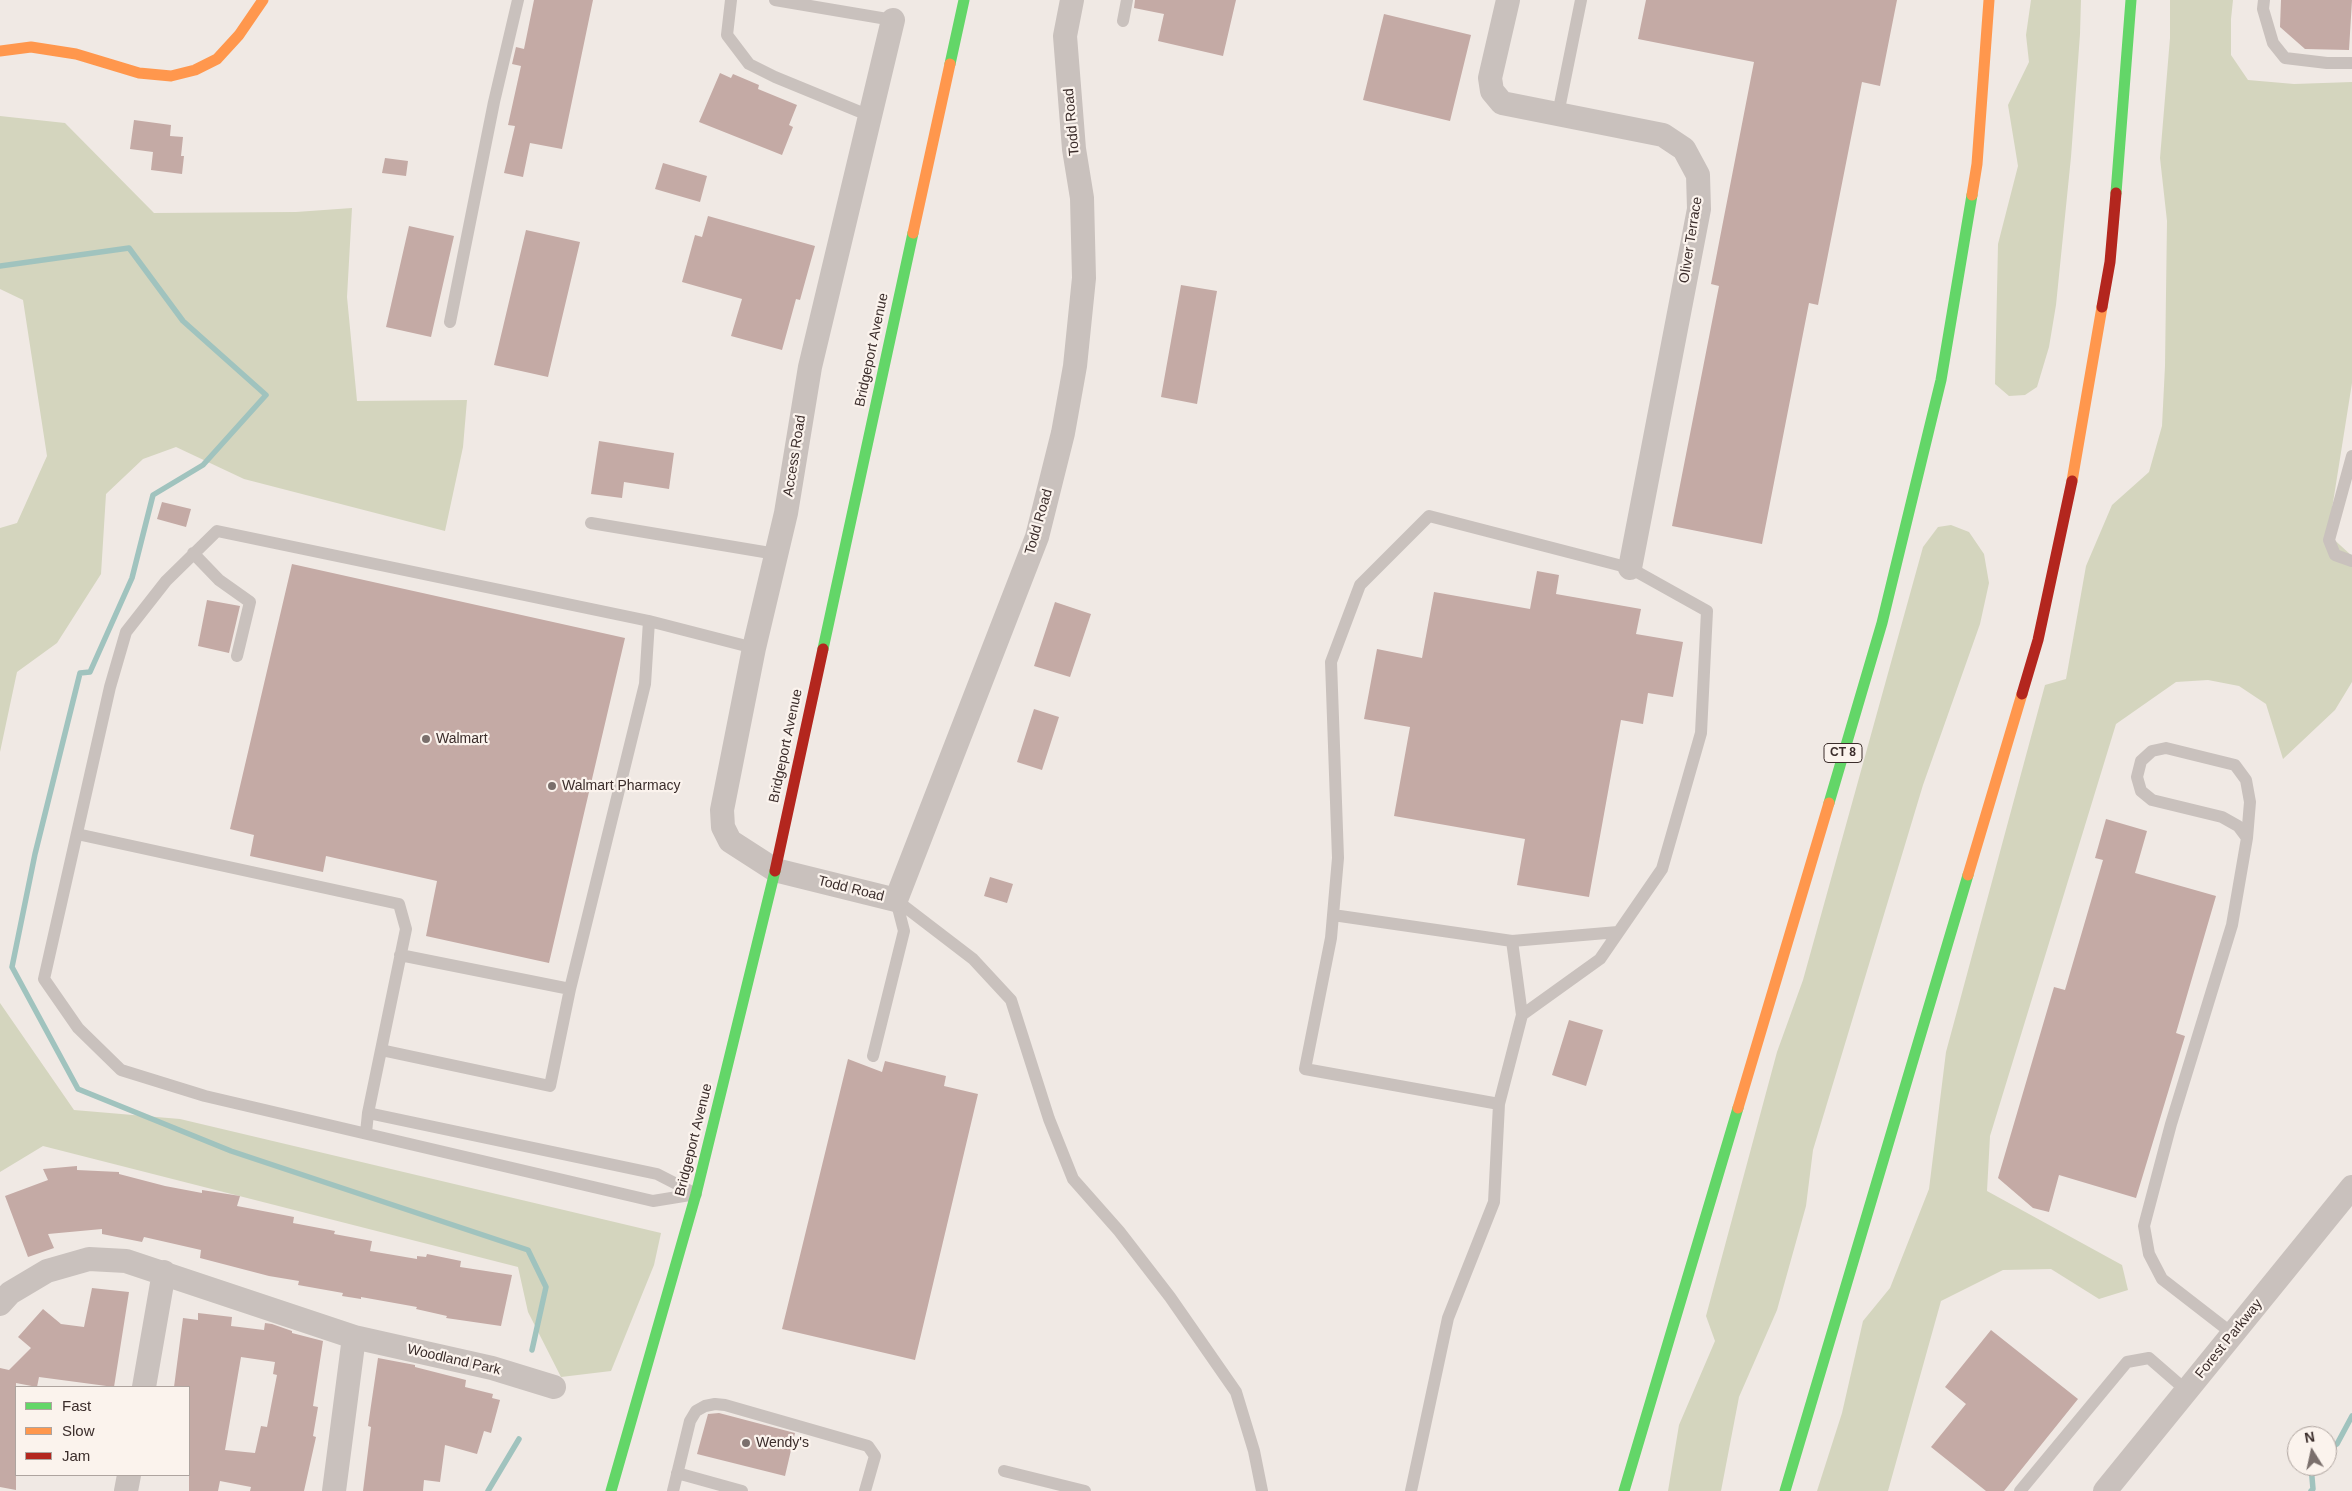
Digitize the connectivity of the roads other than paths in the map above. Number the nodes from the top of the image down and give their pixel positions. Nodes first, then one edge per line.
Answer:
1 (263, 0) edge
2 (518, 0) edge
3 (731, 0) edge
4 (775, 0) edge
5 (964, 0) edge
6 (1072, 0) edge
7 (1127, 0) edge
8 (1508, 0) edge
9 (1580, 0) edge
10 (1989, 0) edge
11 (2131, 0) edge
12 (2264, 0) edge
13 (893, 20) joint
14 (1123, 21) dead end
15 (0, 51) edge
16 (2352, 63) edge
17 (1558, 114) junction
18 (870, 116) junction
19 (450, 322) dead end
20 (2352, 456) edge
21 (591, 523) dead end
22 (194, 553) junction
23 (776, 554) junction
24 (2352, 561) edge
25 (1630, 568) junction
26 (649, 620) junction
27 (754, 648) junction
28 (237, 656) dead end
29 (77, 834) junction
30 (2247, 838) junction
31 (775, 870) junction
32 (896, 900) junction
33 (1333, 915) junction
34 (1618, 932) junction
35 (1512, 941) junction
36 (400, 956) junction
37 (570, 989) junction
38 (1522, 1015) junction
39 (381, 1050) junction
40 (872, 1056) dead end
41 (1499, 1104) junction
42 (368, 1113) junction
43 (366, 1133) junction
44 (2352, 1187) edge
45 (696, 1194) junction
46 (164, 1272) junction
47 (0, 1304) edge
48 (2233, 1334) junction
49 (354, 1337) junction
50 (144, 1386) edge
51 (554, 1387) dead end
52 (2187, 1391) junction
53 (1004, 1471) dead end
54 (677, 1473) junction
55 (129, 1476) edge
56 (126, 1491) edge
57 (334, 1491) edge
58 (611, 1491) edge
59 (673, 1491) edge
60 (742, 1491) edge
61 (865, 1491) edge
62 (1085, 1491) edge
63 (1262, 1491) edge
64 (1411, 1491) edge
65 (1624, 1491) edge
66 (1786, 1491) edge
67 (2020, 1491) edge
68 (2105, 1491) edge

1 - 15 main road
2 - 19 lane
3 - 18 lane
4 - 13 lane
5 - 31 main road, Bridgeport Avenue
6 - 32 street, Todd Road
7 - 14 lane
8 - 17 street, Oliver Terrace
9 - 17 lane
10 - 65 main road, CT 8
11 - 66 main road
12 - 16 lane
13 - 18 street, Access Road
17 - 25 street, Oliver Terrace
18 - 23 street, Access Road
20 - 24 lane
21 - 23 lane
22 - 26 lane
22 - 28 lane
22 - 29 lane
23 - 27 street, Access Road
25 - 33 lane
25 - 34 lane
26 - 27 lane
26 - 37 lane
27 - 31 street, Access Road
29 - 36 lane
29 - 43 lane
30 - 30 lane
30 - 48 lane
31 - 32 street, Todd Road
31 - 45 main road, Bridgeport Avenue
32 - 40 lane
32 - 63 lane
33 - 35 lane
33 - 41 lane
34 - 35 lane
34 - 38 lane
35 - 38 lane
36 - 37 lane
36 - 39 lane
37 - 39 lane
38 - 41 lane
39 - 42 lane
41 - 64 lane
42 - 43 lane
42 - 45 lane
43 - 45 lane
44 - 48 street, Forest Parkway
45 - 58 main road, Bridgeport Avenue
46 - 47 street, Woodland Park
46 - 49 street, Woodland Park
46 - 50 street
48 - 52 street, Forest Parkway
49 - 51 street, Woodland Park
49 - 57 street
52 - 67 lane
52 - 68 street, Forest Parkway
53 - 62 lane
54 - 59 lane
54 - 60 lane
54 - 61 lane
55 - 56 street

